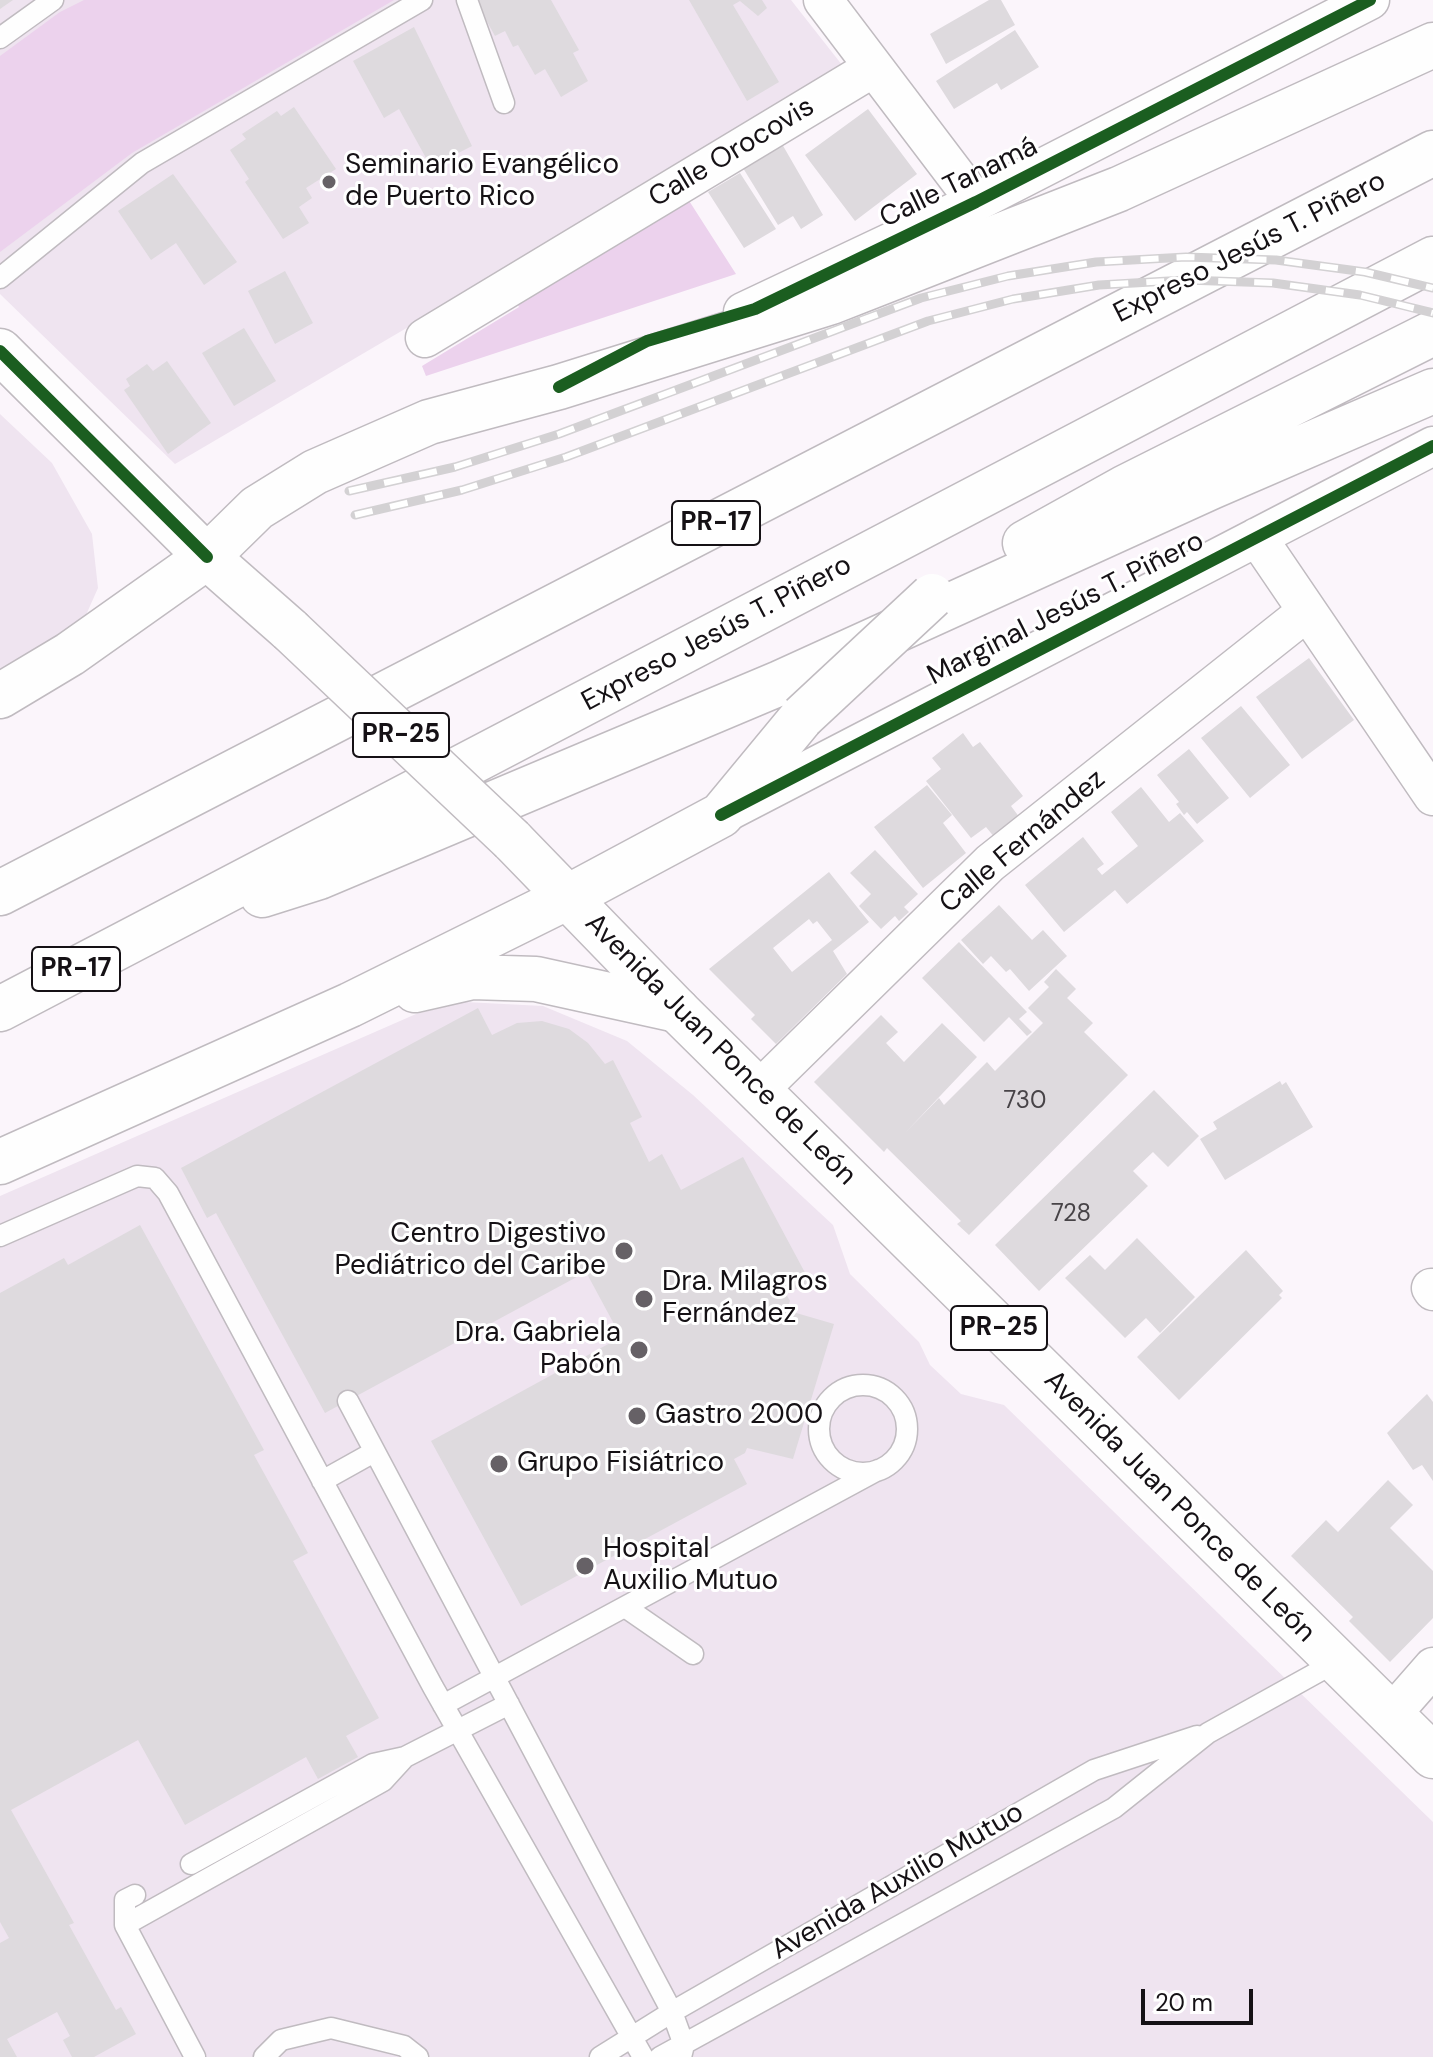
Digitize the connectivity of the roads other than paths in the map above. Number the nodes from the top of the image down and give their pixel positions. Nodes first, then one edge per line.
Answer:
1 (53, 0) edge
2 (422, 0) edge
3 (467, 0) edge
4 (823, 0) edge
5 (1370, 0) edge
6 (0, 38) edge
7 (1433, 45) edge
8 (873, 68) junction
9 (504, 103) dead end
10 (1433, 153) edge
11 (976, 202) junction
12 (1433, 259) edge
13 (0, 278) edge
14 (1433, 333) edge
15 (425, 338) dead end
16 (0, 351) edge
17 (559, 387) junction
18 (1433, 391) edge
19 (1433, 446) edge
20 (1257, 537) junction
21 (207, 557) junction
22 (1305, 613) junction
23 (0, 696) edge
24 (1433, 796) edge
25 (721, 815) junction
26 (0, 893) edge
27 (568, 897) junction
28 (153, 929) junction
29 (350, 1005) junction
30 (0, 1009) edge
31 (677, 1010) junction
32 (758, 1091) junction
33 (0, 1162) edge
34 (0, 1236) edge
35 (348, 1401) dead end
36 (374, 1452) junction
37 (878, 1470) junction
38 (322, 1481) junction
39 (625, 1607) junction
40 (693, 1654) dead end
41 (1336, 1662) junction
42 (1433, 1667) edge
43 (495, 1678) junction
44 (509, 1704) junction
45 (443, 1705) junction
46 (1391, 1715) junction
47 (458, 1731) junction
48 (1208, 1733) junction
49 (1433, 1756) edge
50 (405, 1757) junction
51 (191, 1864) dead end
52 (135, 1895) dead end
53 (125, 1925) junction
54 (672, 2012) junction
55 (632, 2037) junction
56 (682, 2051) edge
57 (195, 2057) edge
58 (264, 2057) edge
59 (418, 2057) edge
60 (600, 2057) edge
61 (643, 2057) edge
62 (660, 2057) edge

1 - 6 lane
2 - 13 lane
3 - 9 lane
4 - 8 street
5 - 11 street, Calle Tanamá
7 - 17 main road
8 - 11 street
8 - 15 street, Calle Orocovis
10 - 26 main road, Expreso Jesús T. Piñero / PR-17
11 - 17 street, Calle Tanamá
12 - 28 main road, Expreso Jesús T. Piñero / PR-17
14 - 25 main road, bridge
16 - 21 main road, Avenida Juan Ponce de León / PR-25
17 - 21 main road
18 - 28 main road
19 - 20 street, Marginal Jesús T. Piñero
20 - 22 street
20 - 25 street, Marginal Jesús T. Piñero
21 - 23 main road
21 - 27 main road, Avenida Juan Ponce de León / PR-25, bridge
22 - 24 street
22 - 32 street, Calle Fernández
25 - 27 main road
27 - 29 main road
27 - 31 main road, Avenida Juan Ponce de León / PR-25
28 - 30 main road, Expreso Jesús T. Piñero / PR-17
29 - 31 main road
29 - 33 main road
31 - 32 main road, Avenida Juan Ponce de León / PR-25
32 - 41 main road, Avenida Juan Ponce de León / PR-25
34 - 38 lane
35 - 36 lane
36 - 38 lane
36 - 43 lane
37 - 37 lane
37 - 39 lane
38 - 45 lane
39 - 40 lane
39 - 43 lane
41 - 46 main road, Avenida Juan Ponce de León / PR-25
41 - 48 lane, Avenida Auxilio Mutuo
42 - 46 street
43 - 44 lane
43 - 45 lane
44 - 47 lane
44 - 54 lane
45 - 47 lane
46 - 49 main road, Avenida Juan Ponce de León / PR-25
47 - 50 lane
47 - 55 lane
48 - 54 lane, Avenida Auxilio Mutuo
48 - 56 lane, Avenida Auxilio Mutuo
50 - 51 lane
50 - 53 lane
52 - 53 lane
53 - 57 lane
54 - 55 lane, Avenida Auxilio Mutuo
54 - 56 lane
55 - 60 lane, Avenida Auxilio Mutuo
55 - 61 lane
56 - 62 lane, Avenida Auxilio Mutuo
58 - 59 lane

